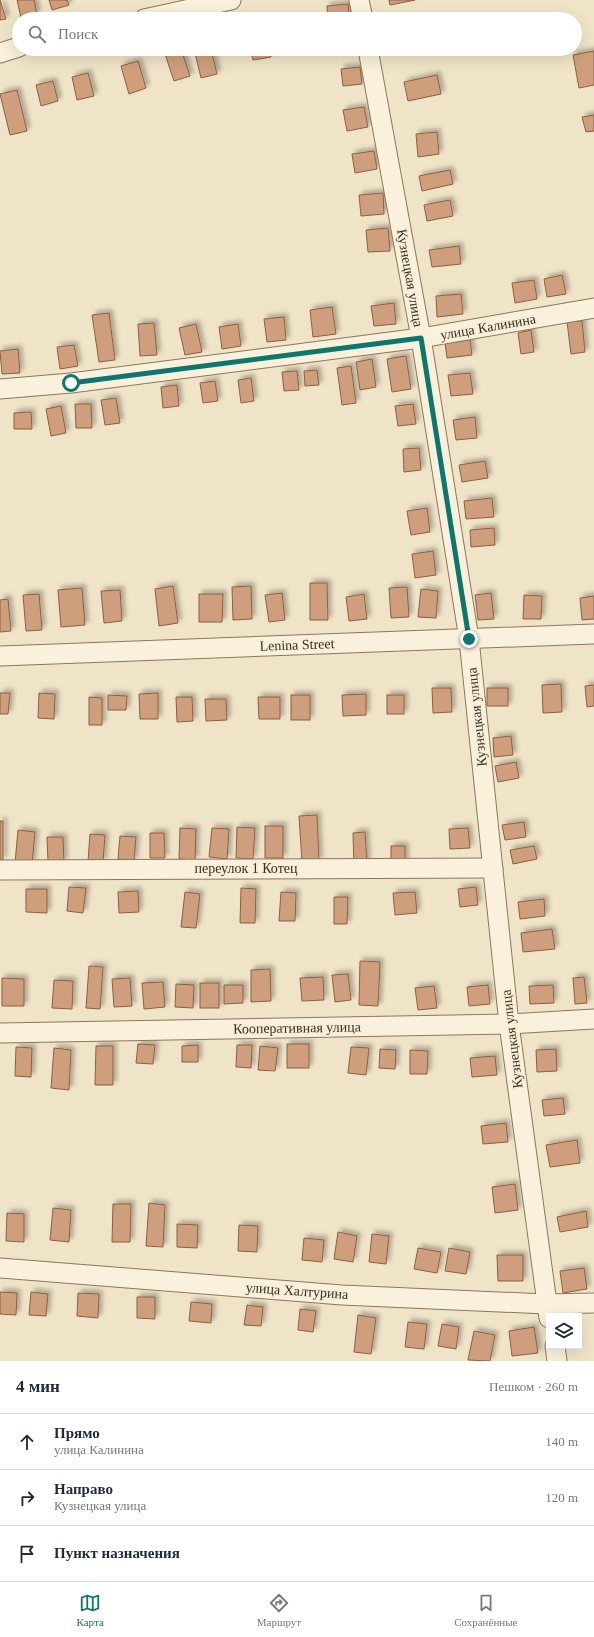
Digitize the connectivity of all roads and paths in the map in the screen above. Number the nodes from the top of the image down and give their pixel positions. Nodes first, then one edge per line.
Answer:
1 (231, 0) edge
2 (359, 0) edge
3 (176, 12) edge
4 (362, 12) edge
5 (12, 49) edge
6 (0, 53) edge
7 (369, 56) edge
8 (594, 308) edge
9 (421, 338) junction
10 (0, 389) edge
11 (594, 634) edge
12 (469, 639) junction
13 (0, 656) edge
14 (493, 868) junction
15 (0, 870) edge
16 (594, 1019) edge
17 (509, 1024) junction
18 (0, 1033) edge
19 (0, 1268) edge
20 (594, 1302) edge
21 (548, 1311) edge
22 (555, 1349) edge
23 (557, 1361) edge

1 - 3 street
2 - 4 street
5 - 6 street
7 - 9 street, Кузнецкая улица
8 - 9 street, улица Калинина
9 - 10 street, улица Калинина
9 - 12 street, Кузнецкая улица
11 - 12 street, Lenina Street
12 - 13 street, Lenina Street
12 - 14 street, Кузнецкая улица
14 - 15 street, переулок 1 Котец
14 - 17 street, Кузнецкая улица
16 - 17 street, Кооперативная улица
17 - 18 street, Кооперативная улица
17 - 21 street, Кузнецкая улица
19 - 21 street, улица Халтурина
20 - 21 street, улица Халтурина
22 - 23 street

